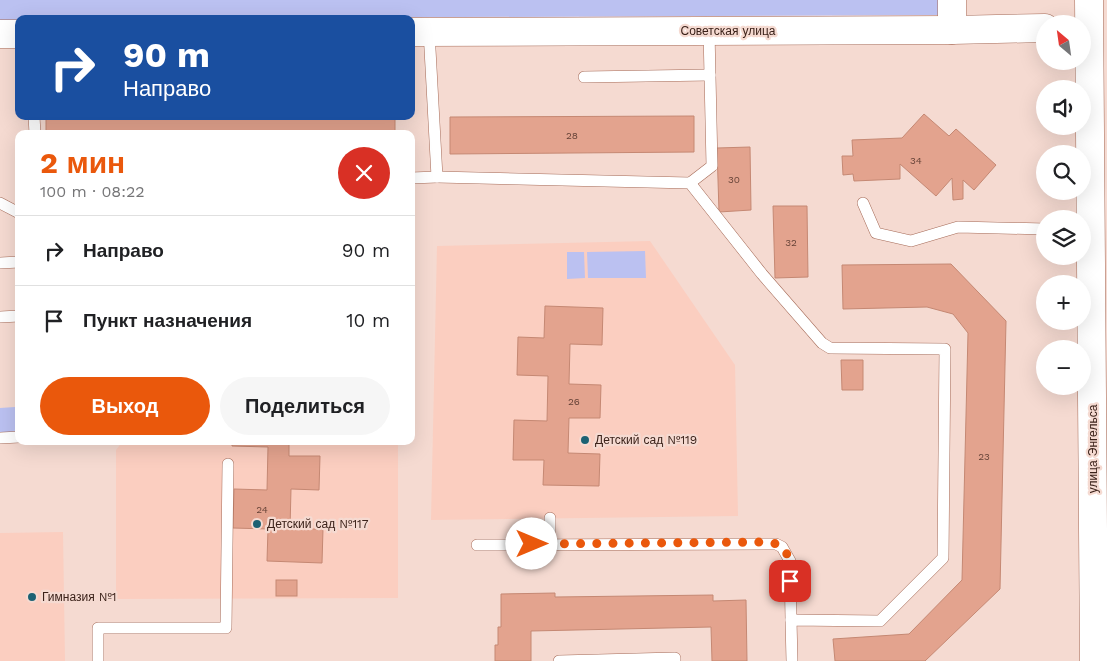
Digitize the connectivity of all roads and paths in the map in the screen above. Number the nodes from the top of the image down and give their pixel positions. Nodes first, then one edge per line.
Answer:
1 (952, 0) edge
2 (1089, 0) edge
3 (1087, 15) edge
4 (1036, 28) edge
5 (952, 30) junction
6 (709, 31) junction
7 (420, 32) edge
8 (0, 34) edge
9 (15, 34) edge
10 (1085, 70) edge
11 (710, 75) junction
12 (584, 77) dead end
13 (437, 177) junction
14 (415, 178) edge
15 (690, 183) junction
16 (0, 202) edge
17 (863, 203) dead end
18 (1087, 210) edge
19 (15, 211) edge
20 (1036, 229) edge
21 (15, 262) edge
22 (0, 263) edge
23 (1088, 265) edge
24 (0, 316) edge
25 (15, 316) edge
26 (15, 437) edge
27 (0, 438) edge
28 (228, 464) dead end
29 (550, 518) dead end
30 (550, 544) junction
31 (477, 545) dead end
32 (791, 620) junction
33 (98, 661) edge
34 (559, 661) edge
35 (675, 661) edge
36 (792, 661) edge
37 (1094, 661) edge

1 - 5 street
2 - 3 street, улица Энгельса
4 - 5 street, Советская улица
5 - 6 street, Советская улица
6 - 7 street, Советская улица
6 - 11 lane
7 - 13 lane
8 - 9 street
10 - 18 street, улица Энгельса
11 - 12 lane
11 - 15 lane
13 - 14 lane
13 - 15 lane
15 - 32 lane
16 - 19 lane
17 - 20 lane
21 - 22 lane
23 - 37 street, улица Энгельса
24 - 25 lane
26 - 27 lane
28 - 33 lane
29 - 30 lane
30 - 31 lane
30 - 32 lane
32 - 36 lane
34 - 35 lane

